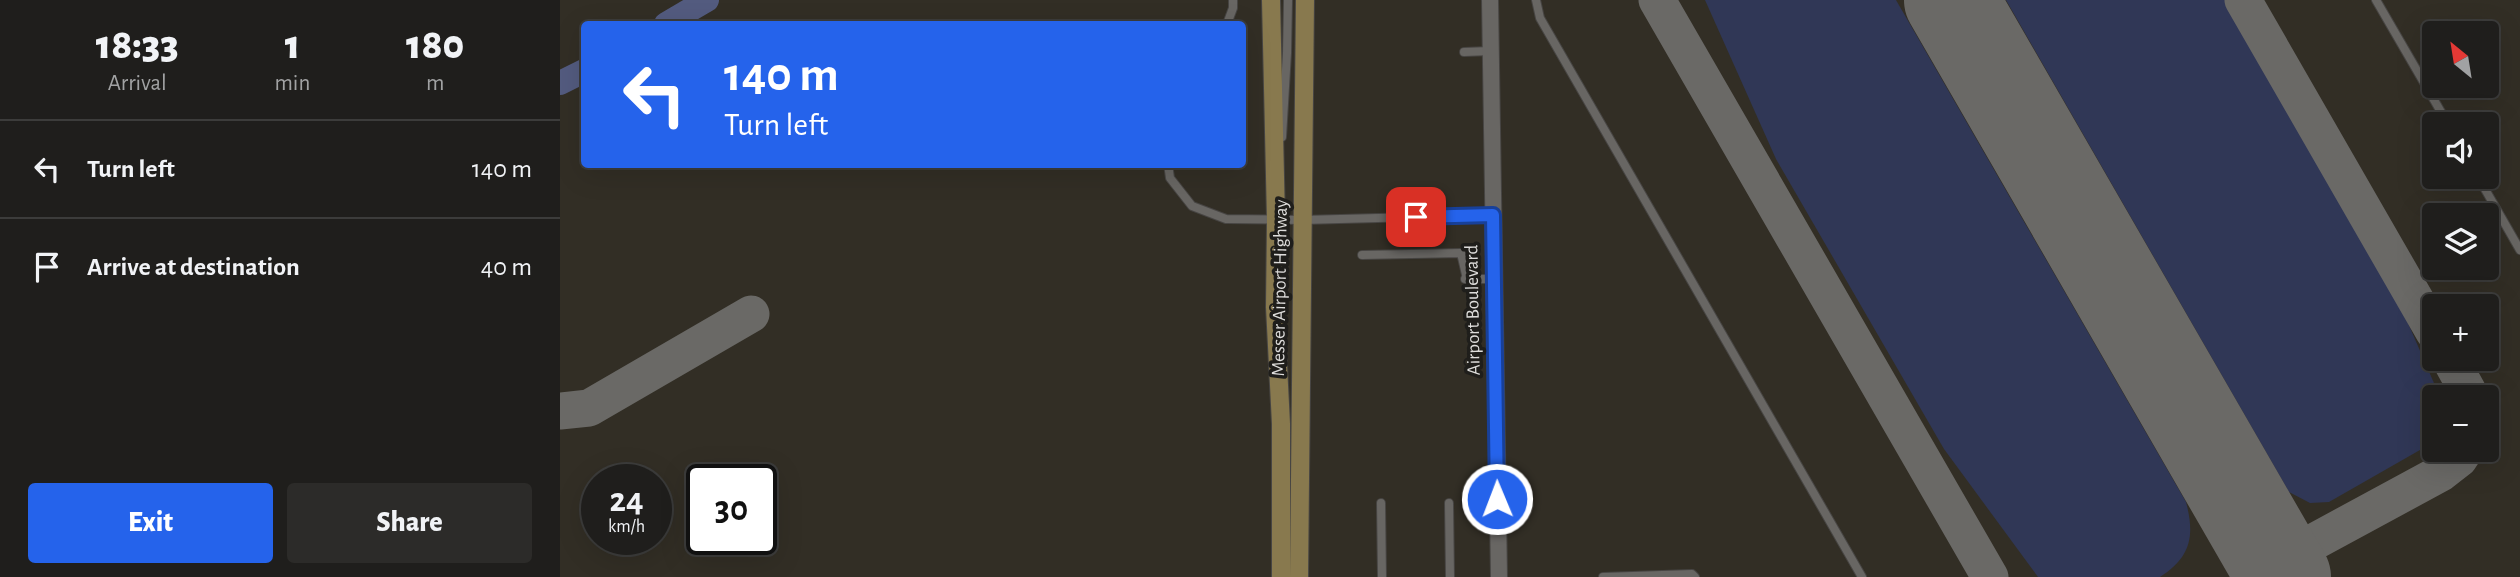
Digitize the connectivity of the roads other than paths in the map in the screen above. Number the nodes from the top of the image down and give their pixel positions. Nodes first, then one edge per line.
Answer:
1 (1233, 0) edge
2 (1271, 0) edge
3 (1288, 0) edge
4 (1305, 0) edge
5 (1490, 0) edge
6 (1535, 0) edge
7 (2376, 0) edge
8 (1228, 21) edge
9 (1490, 51) junction
10 (1464, 52) dead end
11 (2441, 112) edge
12 (1169, 168) edge
13 (2485, 189) edge
14 (1493, 215) junction
15 (1276, 220) junction
16 (1302, 220) junction
17 (2520, 250) edge
18 (1362, 255) dead end
19 (1494, 279) junction
20 (1381, 503) dead end
21 (1449, 503) dead end
22 (1281, 577) edge
23 (1299, 577) edge
24 (1382, 577) edge
25 (1450, 577) edge
26 (1499, 577) edge
27 (1603, 577) edge
28 (1695, 577) edge
29 (1862, 577) edge

1 - 8 lane
2 - 15 main road, Messer Airport Highway
3 - 15 lane, Messer Airport Highway
4 - 16 main road, Messer Airport Highway
5 - 9 street, Airport Boulevard
6 - 29 lane
7 - 11 lane
9 - 10 lane
9 - 14 street, Airport Boulevard
12 - 15 lane
13 - 17 lane
14 - 16 lane
14 - 19 street, Airport Boulevard
15 - 16 lane
15 - 22 main road, Messer Airport Highway
16 - 23 main road, Messer Airport Highway
18 - 19 lane
19 - 26 street, Airport Boulevard
20 - 24 lane
21 - 25 lane
27 - 28 lane

